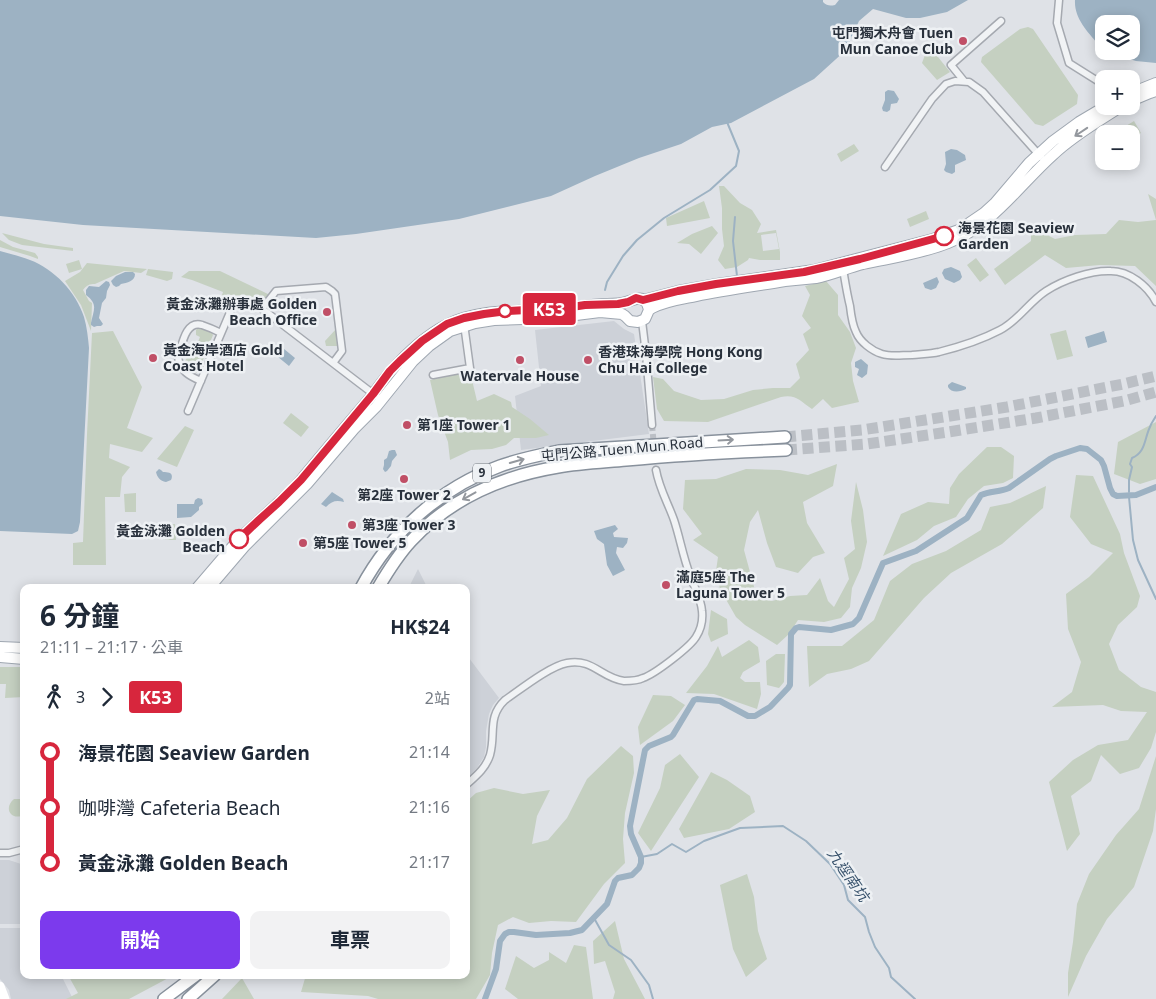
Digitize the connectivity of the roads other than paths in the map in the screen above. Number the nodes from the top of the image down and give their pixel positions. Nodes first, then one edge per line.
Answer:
1 (1058, 0) edge
2 (1001, 21) dead end
3 (1095, 80) edge
4 (964, 81) junction
5 (1156, 83) edge
6 (1140, 89) edge
7 (1156, 92) edge
8 (1140, 97) edge
9 (1095, 113) edge
10 (1108, 115) edge
11 (1042, 157) junction
12 (885, 167) dead end
13 (843, 266) junction
14 (643, 300) junction
15 (628, 302) junction
16 (1156, 302) edge
17 (262, 309) junction
18 (649, 310) junction
19 (625, 316) junction
20 (642, 321) junction
21 (464, 322) junction
22 (221, 333) junction
23 (333, 363) junction
24 (470, 368) junction
25 (433, 375) dead end
26 (472, 377) dead end
27 (201, 381) junction
28 (377, 397) junction
29 (188, 410) dead end
30 (652, 425) tunnel mouth
31 (785, 437) tunnel mouth
32 (786, 450) tunnel mouth
33 (656, 470) dead end
34 (200, 584) edge
35 (212, 584) edge
36 (363, 584) edge
37 (381, 584) edge
38 (0, 647) edge
39 (20, 648) edge
40 (0, 657) edge
41 (20, 659) edge
42 (470, 781) edge
43 (20, 850) edge
44 (0, 853) edge
45 (191, 979) edge
46 (210, 979) edge
47 (0, 986) edge
48 (5, 999) edge
49 (164, 999) edge
50 (188, 999) edge

1 - 3 street
2 - 4 street
4 - 11 street
4 - 12 street
5 - 6 main road
7 - 8 main road
9 - 11 main road
10 -> 11 main road
11 - 13 main road
13 - 14 main road
13 - 16 street
13 - 18 main road
14 - 15 main road
14 - 18 main road
15 - 19 main road
15 - 21 main road
17 - 22 street
17 - 23 street
17 - 23 street
18 - 20 main road
19 - 20 main road
19 - 21 main road
20 - 30 street
21 - 24 street
21 - 28 main road
21 - 28 main road
22 - 27 street
22 - 27 street
23 - 28 street
24 - 25 street
24 - 26 street
27 - 29 street
28 - 34 main road
28 - 35 main road
36 -> 31 highway, 屯門公路 Tuen Mun Road / 9
32 -> 37 highway, 屯門公路 Tuen Mun Road / 9
33 - 42 street
38 - 39 main road
40 - 41 main road
43 - 44 street
45 - 49 highway
46 - 50 highway
47 - 48 street

